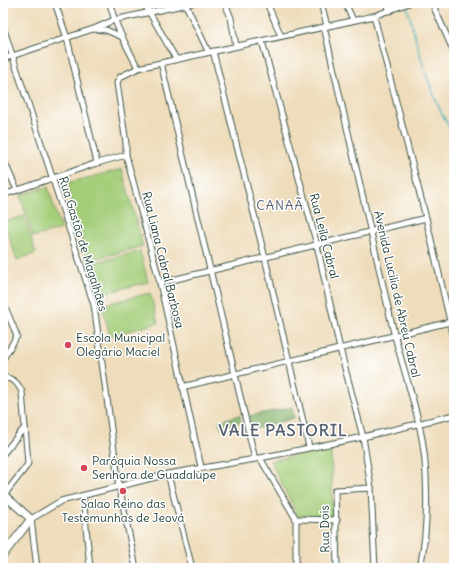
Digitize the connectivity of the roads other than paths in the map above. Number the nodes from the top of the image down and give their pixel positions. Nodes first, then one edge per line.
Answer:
1 (55, 3) edge
2 (110, 3) edge
3 (144, 3) edge
4 (192, 3) edge
5 (225, 3) edge
6 (267, 3) edge
7 (321, 3) edge
8 (345, 3) edge
9 (387, 3) edge
10 (409, 3) edge
11 (432, 3) edge
12 (185, 4) edge
13 (390, 11) junction
14 (148, 12) junction
15 (374, 16) junction
16 (114, 20) junction
17 (353, 20) junction
18 (3, 27) edge
19 (325, 27) junction
20 (93, 29) junction
21 (120, 36) junction
22 (281, 36) junction
23 (67, 38) junction
24 (262, 41) junction
25 (236, 46) junction
26 (211, 51) junction
27 (454, 52) edge
28 (12, 56) junction
29 (3, 59) edge
30 (176, 59) junction
31 (161, 63) junction
32 (138, 68) junction
33 (126, 155) junction
34 (3, 159) edge
35 (96, 163) junction
36 (53, 179) junction
37 (17, 190) junction
38 (3, 195) edge
39 (426, 218) junction
40 (371, 231) junction
41 (317, 245) junction
42 (265, 258) junction
43 (211, 270) junction
44 (160, 283) junction
45 (3, 302) edge
46 (452, 322) edge
47 (395, 336) junction
48 (454, 338) edge
49 (340, 349) junction
50 (3, 359) edge
51 (287, 362) junction
52 (236, 375) junction
53 (3, 378) edge
54 (182, 387) junction
55 (454, 415) edge
56 (419, 424) junction
57 (25, 427) junction
58 (363, 437) junction
59 (309, 447) junction
60 (3, 454) edge
61 (258, 458) junction
62 (201, 467) junction
63 (168, 474) junction
64 (119, 486) junction
65 (372, 488) junction
66 (3, 495) edge
67 (83, 496) junction
68 (31, 519) junction
69 (296, 519) junction
70 (337, 520) junction
71 (3, 555) edge
72 (37, 568) edge
73 (90, 568) edge
74 (136, 568) edge
75 (192, 568) edge
76 (296, 568) edge
77 (336, 568) edge
78 (375, 568) edge
79 (420, 568) edge

1 - 23 street
2 - 16 street
3 - 14 street
4 - 12 street
5 - 25 street
6 - 22 street
7 - 19 street, Avenida Lucilia de Abreu Cabral
8 - 17 street
9 - 13 street
10 - 13 street, Rua Liana Cabral Barbosa
11 - 27 street
12 - 14 street
12 - 26 street
13 - 15 street, Rua Liana Cabral Barbosa
14 - 16 street
14 - 30 street
15 - 17 street, Rua Liana Cabral Barbosa
15 - 39 street
16 - 20 street
16 - 21 street
17 - 19 street, Rua Liana Cabral Barbosa
18 - 28 street, Rua Gastão de Magalhães
19 - 22 street, Rua Liana Cabral Barbosa
19 - 40 street, Avenida Lucilia de Abreu Cabral
20 - 21 street
20 - 23 street
21 - 32 street
22 - 24 street, Rua Liana Cabral Barbosa
23 - 28 street
23 - 35 street
24 - 25 street, Rua Liana Cabral Barbosa
24 - 41 street, Rua Leila Cabral
25 - 26 street, Rua Liana Cabral Barbosa
26 - 30 street, Rua Liana Cabral Barbosa
26 - 42 street
28 - 29 street
28 - 36 street, Rua Gastão de Magalhães
30 - 31 street, Rua Liana Cabral Barbosa
31 - 32 street, Rua Liana Cabral Barbosa
31 - 43 street
32 - 33 street, Rua Liana Cabral Barbosa
33 - 35 street
33 - 44 street, Rua Liana Cabral Barbosa
34 - 37 street
35 - 36 street
36 - 37 street
36 - 64 street, Rua Gastão de Magalhães
37 - 38 street
39 - 40 street
39 - 46 street
40 - 41 street
40 - 47 street, Avenida Lucilia de Abreu Cabral
41 - 42 street
41 - 49 street, Rua Leila Cabral
42 - 43 street
42 - 51 street
43 - 44 street
43 - 52 street
44 - 54 street, Rua Liana Cabral Barbosa
45 - 50 street
46 - 47 street
46 - 48 street
47 - 49 street
47 - 56 street, Avenida Lucilia de Abreu Cabral
49 - 51 street
49 - 58 street, Rua Leila Cabral
51 - 52 street
51 - 59 street
52 - 54 street
52 - 61 street
53 - 57 street
54 - 62 street, Rua Liana Cabral Barbosa
55 - 56 street
56 - 58 street
56 - 79 street, Avenida Lucilia de Abreu Cabral
57 - 60 street
57 - 66 street
58 - 59 street
58 - 65 street, Rua Leila Cabral
59 - 61 street
61 - 62 street
61 - 69 street
62 - 63 street
63 - 64 street
63 - 75 street
64 - 67 street
64 - 74 street, Rua Gastão de Magalhães
65 - 70 street, Rua Dois
65 - 78 street, Rua Leila Cabral
66 - 68 street
67 - 68 street
67 - 73 street
68 - 71 street
68 - 72 street
69 - 70 street
69 - 76 street
70 - 77 street, Rua Dois

